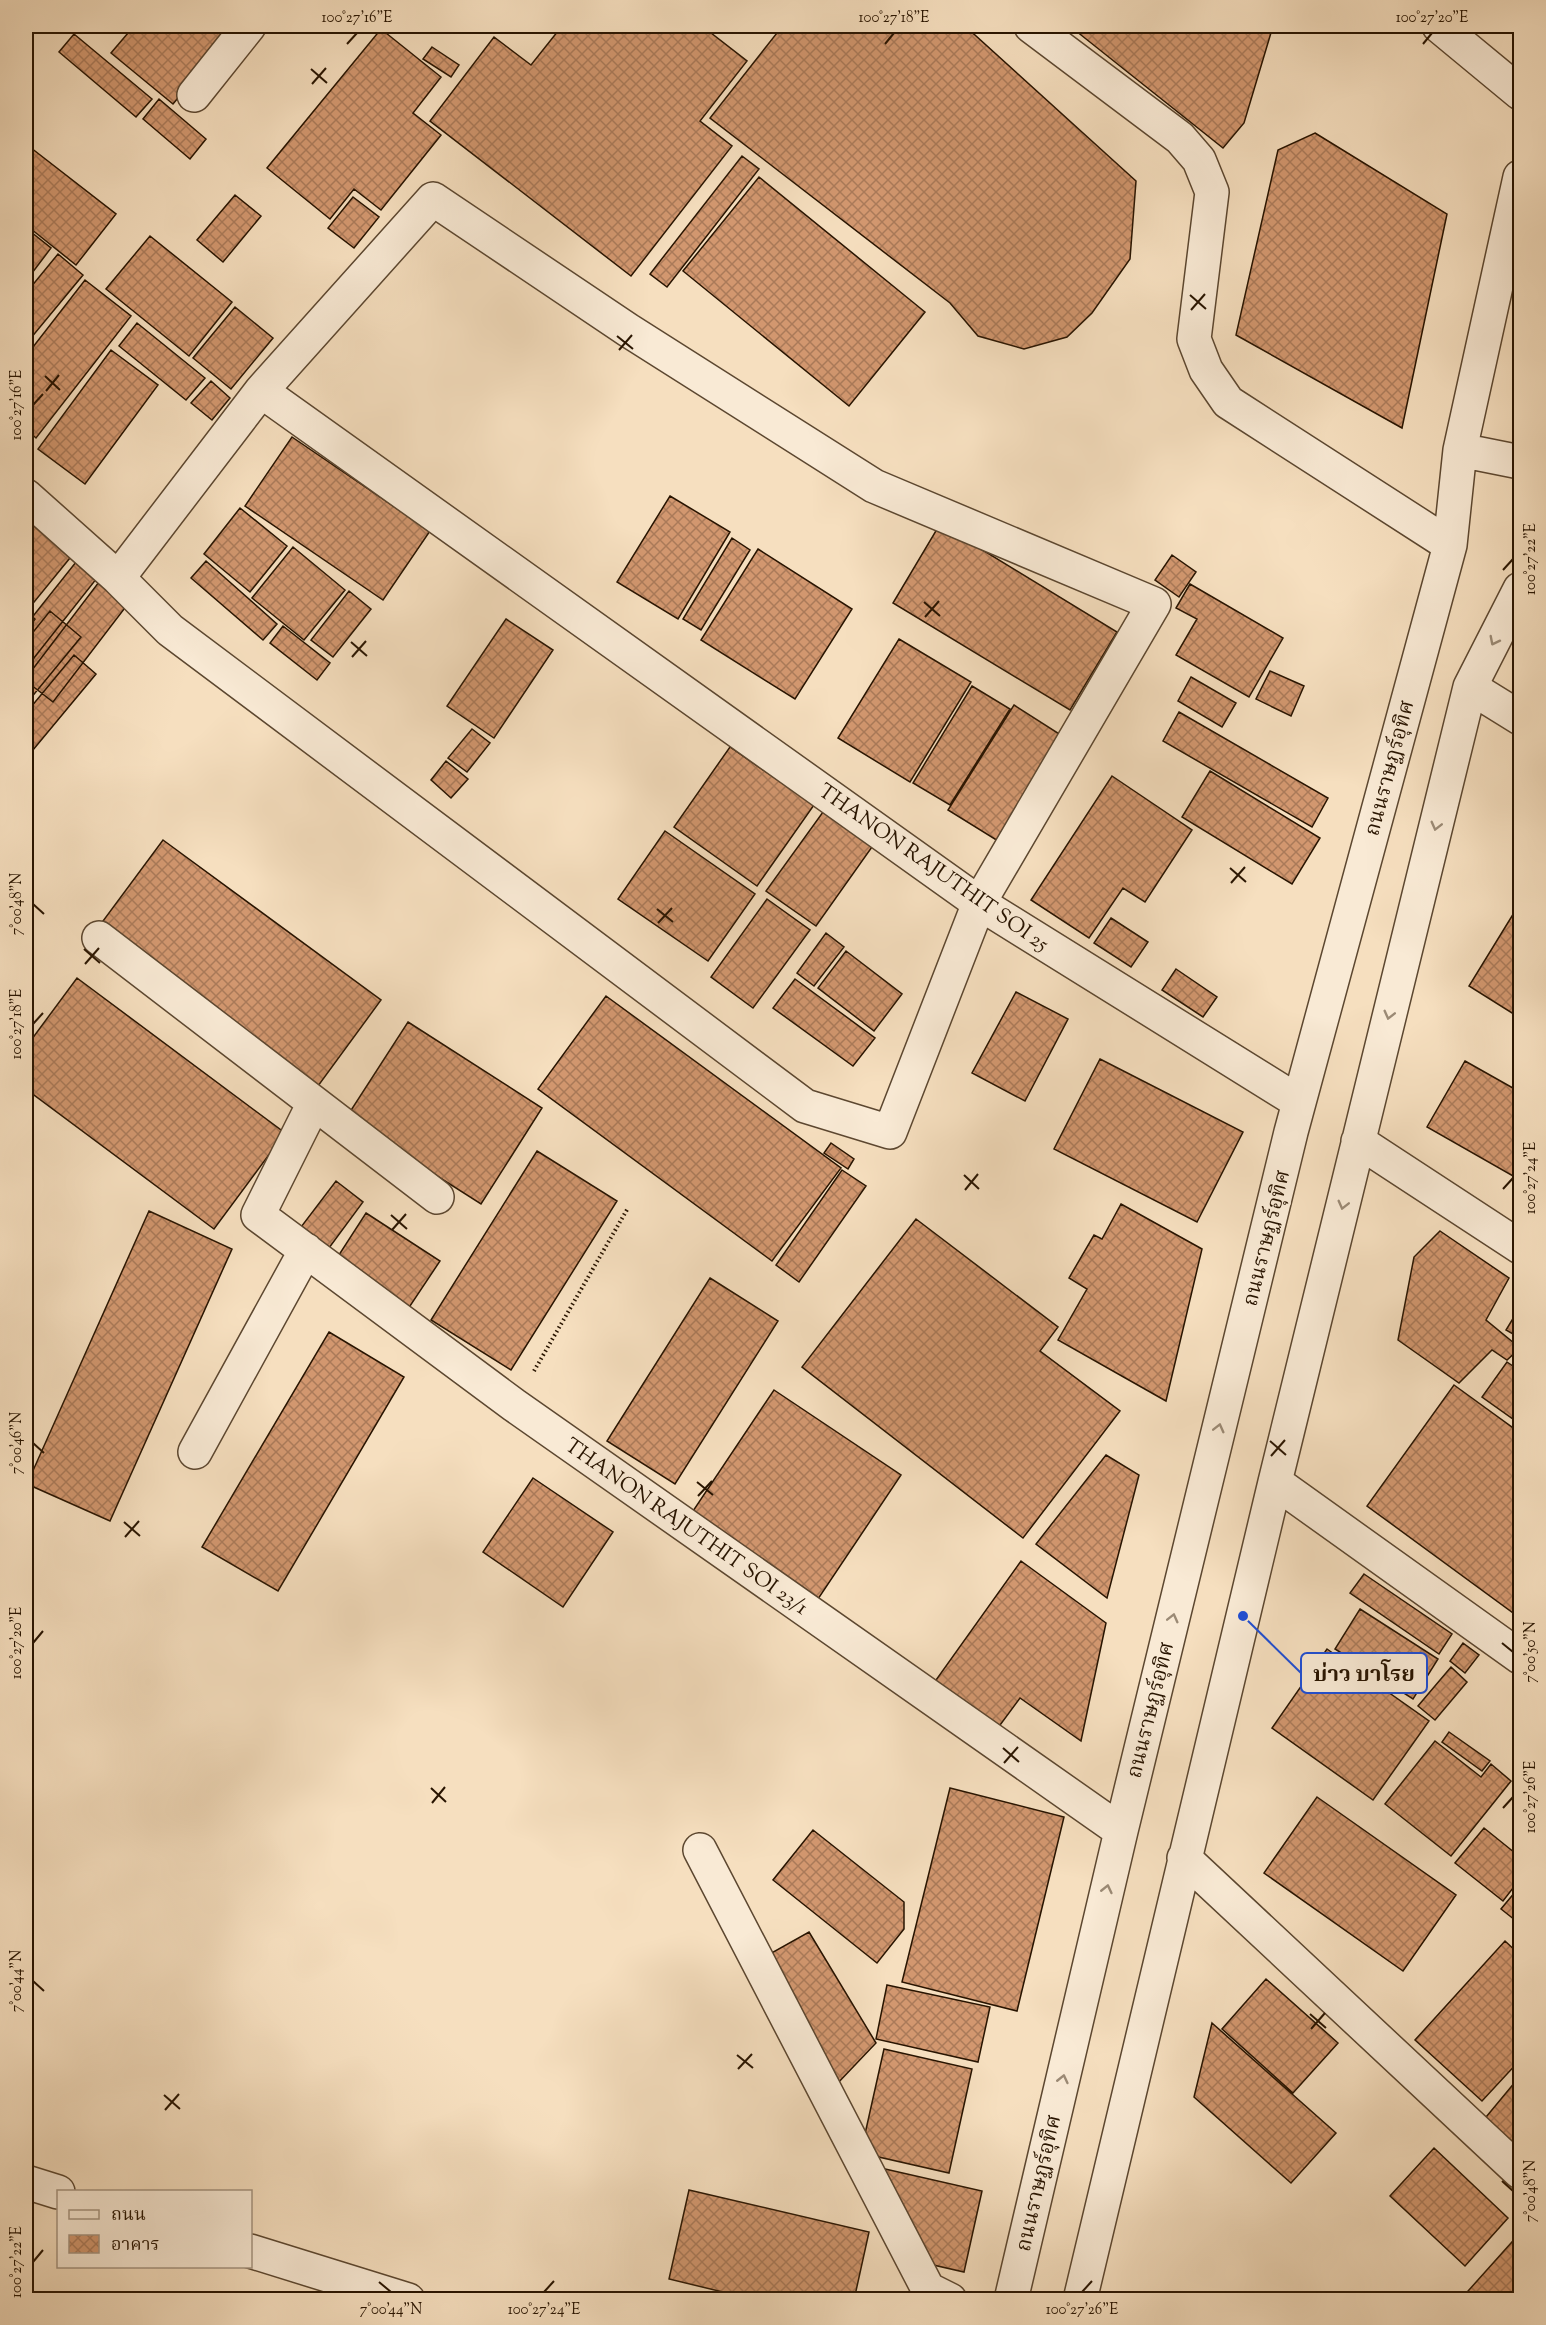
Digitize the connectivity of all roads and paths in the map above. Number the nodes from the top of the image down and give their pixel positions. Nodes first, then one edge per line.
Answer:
1 (249, 26) edge
2 (1031, 26) edge
3 (1439, 26) edge
4 (1521, 93) edge
5 (194, 95) dead end
6 (1521, 177) edge
7 (261, 391) junction
8 (1460, 450) junction
9 (1521, 462) edge
10 (26, 496) edge
11 (1450, 545) junction
12 (118, 578) junction
13 (1521, 588) edge
14 (1470, 687) junction
15 (1521, 718) edge
16 (979, 903) junction
17 (99, 938) dead end
18 (314, 1102) junction
19 (1299, 1102) junction
20 (1358, 1141) junction
21 (437, 1197) dead end
22 (628, 1208) dead end
23 (1521, 1247) edge
24 (306, 1250) junction
25 (514, 1405) junction
26 (195, 1452) dead end
27 (1275, 1482) junction
28 (1521, 1657) edge
29 (1121, 1831) junction
30 (700, 1850) dead end
31 (1184, 1858) junction
32 (1521, 2172) edge
33 (26, 2182) edge
34 (57, 2192) edge
35 (252, 2252) edge
36 (408, 2300) edge
37 (950, 2300) edge
38 (1011, 2300) edge
39 (1080, 2300) edge

1 - 5 street
2 - 11 street
3 - 4 street
6 - 8 street, ถนนราษฏร์อุทิศ
7 - 12 street
7 - 16 street, THANON RAJUTHIT SOI 25
7 - 16 street
8 - 9 street
8 - 11 street, ถนนราษฏร์อุทิศ
10 - 12 street
11 - 19 street, ถนนราษฏร์อุทิศ
12 - 16 street
13 -> 14 street
14 - 15 street
14 -> 20 street
16 - 19 street, THANON RAJUTHIT SOI 25
17 - 18 street
18 - 21 street
18 - 24 street, THANON RAJUTHIT SOI 23/1
29 -> 19 street, ถนนราษฏร์อุทิศ
20 - 23 street
20 -> 27 street
22 - 25 path
24 - 25 street, THANON RAJUTHIT SOI 23/1
24 - 26 street
25 - 29 street, THANON RAJUTHIT SOI 23/1
27 - 28 street
27 - 31 street
38 -> 29 street, ถนนราษฏร์อุทิศ
30 - 37 street
31 - 32 street
31 - 39 street
33 - 34 street
35 - 36 street

